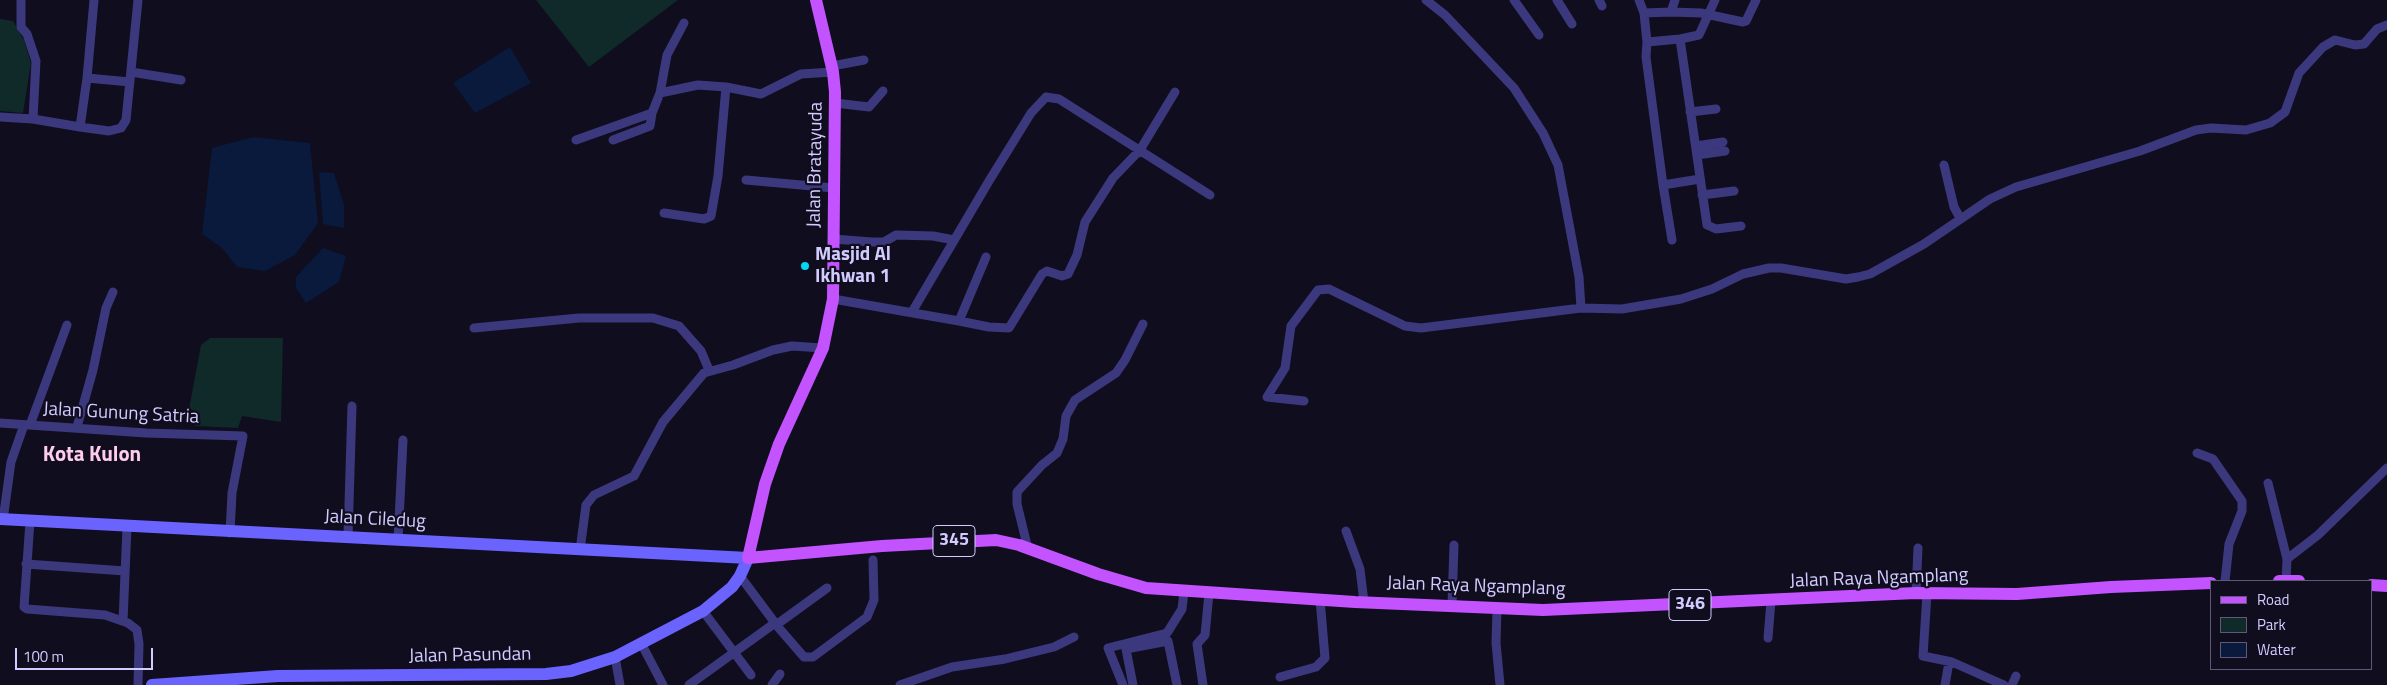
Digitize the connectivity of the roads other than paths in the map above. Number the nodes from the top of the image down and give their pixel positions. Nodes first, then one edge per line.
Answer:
1 (21, 0) edge
2 (94, 0) edge
3 (138, 0) edge
4 (816, 0) edge
5 (1426, 0) edge
6 (1514, 0) edge
7 (1557, 0) edge
8 (1639, 0) edge
9 (1675, 0) edge
10 (1715, 0) edge
11 (1756, 0) edge
12 (1671, 12) junction
13 (1644, 13) junction
14 (1709, 15) junction
15 (684, 23) dead end
16 (1572, 24) dead end
17 (2387, 25) edge
18 (1540, 35) dead end
19 (1680, 39) junction
20 (1646, 42) junction
21 (864, 60) dead end
22 (832, 69) junction
23 (131, 72) junction
24 (87, 78) junction
25 (181, 80) dead end
26 (130, 82) junction
27 (726, 87) junction
28 (882, 91) dead end
29 (1175, 92) dead end
30 (660, 93) junction
31 (836, 103) junction
32 (1716, 110) dead end
33 (1690, 112) junction
34 (652, 113) junction
35 (0, 117) edge
36 (33, 119) junction
37 (80, 127) junction
38 (576, 140) dead end
39 (613, 140) dead end
40 (1724, 147) dead end
41 (1140, 150) junction
42 (1697, 150) junction
43 (1944, 165) dead end
44 (1700, 179) junction
45 (746, 180) dead end
46 (1663, 185) junction
47 (834, 188) junction
48 (1734, 191) dead end
49 (1210, 195) dead end
50 (1702, 195) junction
51 (1957, 213) junction
52 (664, 214) dead end
53 (1741, 226) dead end
54 (834, 239) junction
55 (954, 240) junction
56 (1672, 240) dead end
57 (986, 257) dead end
58 (113, 292) dead end
59 (833, 299) junction
60 (1581, 308) junction
61 (912, 312) junction
62 (959, 321) junction
63 (1143, 324) dead end
64 (67, 325) dead end
65 (474, 328) dead end
66 (823, 348) junction
67 (709, 370) junction
68 (1304, 401) dead end
69 (352, 406) dead end
70 (0, 423) edge
71 (27, 425) junction
72 (77, 427) junction
73 (403, 440) dead end
74 (2198, 453) dead end
75 (2387, 468) edge
76 (2268, 483) dead end
77 (1, 520) edge
78 (30, 521) junction
79 (127, 526) junction
80 (1346, 530) dead end
81 (230, 533) junction
82 (348, 537) junction
83 (398, 540) junction
84 (1454, 545) dead end
85 (1918, 548) dead end
86 (1028, 549) junction
87 (580, 550) junction
88 (748, 558) junction
89 (2287, 559) junction
90 (873, 560) dead end
91 (26, 564) junction
92 (125, 571) junction
93 (740, 576) junction
94 (2225, 580) edge
95 (2294, 580) edge
96 (2210, 583) edge
97 (2372, 586) edge
98 (2387, 586) edge
99 (826, 588) dead end
100 (1152, 589) joint
101 (1184, 592) junction
102 (1209, 593) junction
103 (1922, 594) junction
104 (1320, 599) junction
105 (1771, 601) junction
106 (1364, 602) junction
107 (1452, 605) junction
108 (1497, 608) junction
109 (703, 610) junction
110 (123, 621) junction
111 (776, 624) junction
112 (1074, 637) dead end
113 (1168, 637) junction
114 (1768, 638) dead end
115 (641, 644) junction
116 (1126, 646) junction
117 (734, 652) junction
118 (615, 657) junction
119 (1949, 662) junction
120 (780, 674) dead end
121 (751, 675) dead end
122 (1280, 676) dead end
123 (398, 680) edge
124 (298, 681) edge
125 (138, 685) edge
126 (152, 685) edge
127 (620, 685) edge
128 (663, 685) edge
129 (688, 685) edge
130 (772, 685) edge
131 (900, 685) edge
132 (1124, 685) edge
133 (1133, 685) edge
134 (1177, 685) edge
135 (1203, 685) edge
136 (1500, 685) edge
137 (1945, 685) edge
138 (2004, 685) edge

1 - 36 street
2 - 24 street
3 - 23 street
4 - 22 main road, Jalan Bratayuda
5 - 60 street
6 - 18 street
7 - 16 street
8 - 13 street
9 - 12 street
10 - 14 street
11 - 14 street
12 - 13 street
12 - 14 street
13 - 20 street
14 - 19 street
15 - 30 street
17 - 51 street
19 - 20 street
19 - 33 street
20 - 46 street
21 - 22 street
22 - 27 street
22 - 31 main road, Jalan Bratayuda
23 - 25 street
23 - 26 street
24 - 26 street
24 - 37 street
26 - 37 street
27 - 30 street
27 - 52 street
28 - 31 street
29 - 41 street
30 - 34 street
31 - 47 main road, Jalan Bratayuda
32 - 33 street
33 - 42 street
34 - 38 street
34 - 39 street
35 - 36 street
36 - 37 street
40 - 42 street
41 - 49 street
41 - 55 street
41 - 62 street
42 - 44 street
43 - 51 street
44 - 46 street
44 - 50 street
45 - 47 street
46 - 56 street
47 - 54 main road, Jalan Bratayuda
48 - 50 street
50 - 53 street
51 - 60 street
54 - 55 street
54 - 59 main road, Jalan Bratayuda
55 - 61 street
57 - 62 street
58 - 72 street
59 - 61 street
59 - 66 main road, Jalan Bratayuda
60 - 68 street
61 - 62 street
63 - 86 street
64 - 71 street
65 - 67 street
66 - 67 street
66 - 88 main road, Jalan Bratayuda
67 - 87 street
69 - 82 street
70 - 71 street, Jalan Gunung Satria
71 - 72 street, Jalan Gunung Satria
71 - 77 street
72 - 81 street, Jalan Gunung Satria
73 - 83 street
74 - 94 street
75 - 89 street
76 - 89 street
77 - 78 main road, Jalan Ciledug
78 - 79 main road, Jalan Ciledug
78 - 91 street
79 - 81 main road, Jalan Ciledug
79 - 92 street
80 - 106 street
81 - 82 main road, Jalan Ciledug
82 - 83 main road, Jalan Ciledug
83 - 87 main road, Jalan Ciledug
84 - 107 street
85 - 103 street
86 - 88 main road, Jalan Raya Ngamplang / 345
86 - 100 main road, Jalan Raya Ngamplang / 345
87 - 88 main road, Jalan Ciledug
88 - 93 main road, Jalan Pasundan
89 - 95 street
90 - 111 street
91 - 92 street
91 - 110 street
92 - 110 street
93 - 109 main road, Jalan Pasundan
93 - 111 street
96 - 103 main road, Jalan Raya Ngamplang / 346
97 - 98 main road
99 - 111 street
100 - 101 main road, Jalan Raya Ngamplang / 346
101 - 102 main road, Jalan Raya Ngamplang / 346
101 - 113 street
102 - 104 main road, Jalan Raya Ngamplang / 346
102 - 135 street
103 - 105 main road, Jalan Raya Ngamplang / 346
103 - 119 street
104 - 106 main road, Jalan Raya Ngamplang / 346
104 - 122 street
105 - 108 main road, Jalan Raya Ngamplang / 346
105 - 114 street
106 - 107 main road, Jalan Raya Ngamplang / 346
107 - 108 main road, Jalan Raya Ngamplang / 346
108 - 136 street
109 - 115 main road, Jalan Pasundan
109 - 117 street
110 - 125 street
111 - 117 street
112 - 131 street
113 - 116 street
113 - 134 street
115 - 118 main road, Jalan Pasundan
115 - 128 street
116 - 132 street
116 - 133 street
117 - 121 street
117 - 129 street
118 - 123 main road, Jalan Pasundan
118 - 127 street
119 - 137 street
119 - 138 street
120 - 130 street
123 - 124 main road, Jalan Pasundan
124 - 126 main road, Jalan Pasundan

